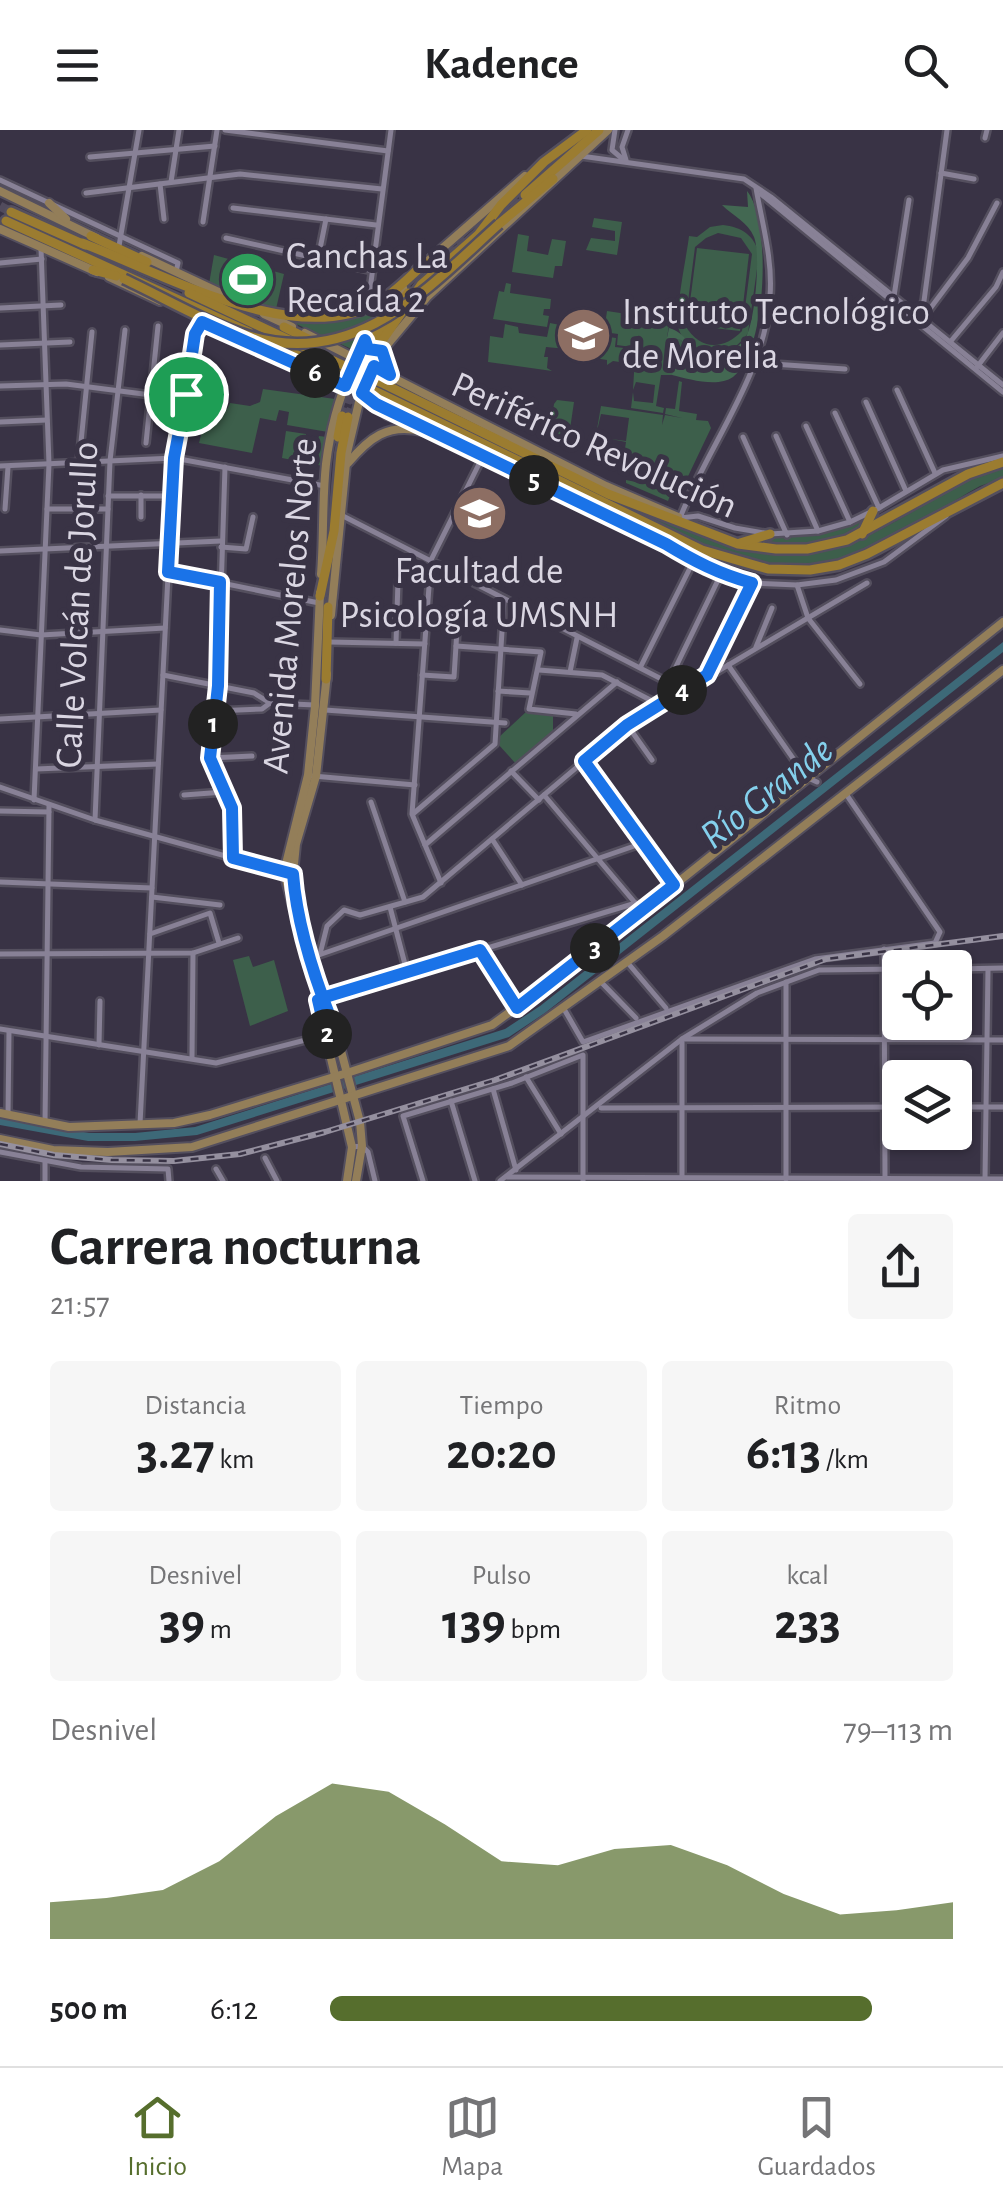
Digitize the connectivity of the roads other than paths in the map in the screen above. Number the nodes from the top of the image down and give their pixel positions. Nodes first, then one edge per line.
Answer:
1 (140, 130) edge
2 (221, 130) edge
3 (391, 130) edge
4 (587, 130) edge
5 (600, 130) edge
6 (612, 130) edge
7 (628, 130) edge
8 (947, 130) edge
9 (987, 130) edge
10 (178, 133) edge
11 (985, 138) dead end
12 (215, 146) junction
13 (194, 148) junction
14 (176, 149) junction
15 (388, 151) junction
16 (136, 153) junction
17 (578, 156) junction
18 (90, 157) dead end
19 (544, 162) junction
20 (628, 163) junction
21 (942, 173) junction
22 (210, 178) junction
23 (974, 179) dead end
24 (0, 180) edge
25 (553, 180) junction
26 (171, 182) junction
27 (160, 184) junction
28 (130, 188) junction
29 (756, 188) junction
30 (382, 189) junction
31 (86, 193) dead end
32 (0, 194) edge
33 (524, 196) tunnel mouth
34 (909, 200) dead end
35 (49, 203) junction
36 (997, 203) dead end
37 (232, 208) dead end
38 (164, 219) dead end
39 (326, 219) junction
40 (203, 222) dead end
41 (4, 224) edge
42 (376, 225) junction
43 (72, 226) junction
44 (91, 236) junction
45 (226, 238) dead end
46 (120, 241) junction
47 (82, 244) junction
48 (41, 249) junction
49 (448, 254) tunnel mouth
50 (318, 259) junction
51 (42, 260) junction
52 (0, 263) edge
53 (425, 263) junction
54 (91, 264) junction
55 (370, 270) junction
56 (1003, 272) edge
57 (199, 286) dead end
58 (894, 296) junction
59 (60, 305) dead end
60 (43, 306) junction
61 (368, 307) junction
62 (0, 308) edge
63 (262, 312) junction
64 (919, 319) junction
65 (202, 322) junction
66 (158, 326) dead end
67 (284, 327) dead end
68 (124, 330) dead end
69 (92, 332) dead end
70 (1003, 334) edge
71 (308, 340) tunnel mouth
72 (951, 341) junction
73 (70, 342) dead end
74 (44, 343) junction
75 (375, 344) junction
76 (0, 345) edge
77 (356, 357) junction
78 (374, 366) junction
79 (977, 367) junction
80 (752, 368) junction
81 (846, 369) dead end
82 (331, 370) junction
83 (384, 384) junction
84 (1003, 384) edge
85 (46, 385) junction
86 (0, 386) edge
87 (345, 386) junction
88 (86, 387) junction
89 (896, 390) dead end
90 (118, 392) junction
91 (1003, 392) edge
92 (362, 393) junction
93 (186, 394) junction
94 (151, 395) junction
95 (866, 402) dead end
96 (345, 411) junction
97 (836, 413) dead end
98 (387, 414) tunnel mouth
99 (47, 420) junction
100 (0, 422) edge
101 (806, 426) dead end
102 (776, 436) dead end
103 (743, 437) dead end
104 (446, 438) junction
105 (146, 443) dead end
106 (461, 444) junction
107 (174, 458) junction
108 (1003, 459) edge
109 (110, 461) junction
110 (79, 462) junction
111 (49, 464) junction
112 (479, 464) dead end
113 (4, 466) edge
114 (345, 466) junction
115 (225, 467) junction
116 (936, 474) junction
117 (1003, 483) edge
118 (324, 486) junction
119 (907, 492) junction
120 (141, 495) junction
121 (108, 496) junction
122 (172, 496) junction
123 (5, 509) dead end
124 (47, 509) junction
125 (108, 509) junction
126 (876, 509) junction
127 (950, 509) junction
128 (602, 513) junction
129 (140, 517) dead end
130 (252, 517) dead end
131 (335, 517) junction
132 (680, 518) junction
133 (850, 522) junction
134 (694, 528) junction
135 (818, 531) junction
136 (770, 534) junction
137 (862, 534) junction
138 (787, 535) junction
139 (681, 540) junction
140 (170, 543) junction
141 (221, 544) junction
142 (738, 544) junction
143 (106, 546) junction
144 (45, 549) junction
145 (0, 551) edge
146 (431, 560) junction
147 (694, 562) junction
148 (168, 572) junction
149 (721, 574) junction
150 (398, 581) dead end
151 (220, 582) junction
152 (752, 583) junction
153 (867, 583) dead end
154 (797, 585) junction
155 (504, 599) junction
156 (324, 602) junction
157 (772, 608) dead end
158 (427, 612) junction
159 (808, 618) junction
160 (1003, 622) edge
161 (165, 628) junction
162 (0, 630) edge
163 (103, 632) junction
164 (41, 635) junction
165 (577, 638) junction
166 (329, 642) junction
167 (396, 643) junction
168 (424, 644) junction
169 (456, 646) junction
170 (756, 647) junction
171 (501, 649) junction
172 (728, 664) junction
173 (641, 666) junction
174 (540, 670) junction
175 (1003, 670) edge
176 (570, 672) junction
177 (163, 675) junction
178 (422, 675) junction
179 (707, 675) junction
180 (326, 679) junction
181 (668, 681) junction
182 (617, 682) junction
183 (860, 684) dead end
184 (218, 686) junction
185 (683, 690) junction
186 (498, 691) junction
187 (531, 693) junction
188 (270, 703) junction
189 (658, 704) junction
190 (319, 708) junction
191 (161, 710) junction
192 (214, 711) junction
193 (100, 714) junction
194 (578, 715) junction
195 (38, 717) junction
196 (420, 718) junction
197 (0, 719) edge
198 (496, 723) junction
199 (505, 723) dead end
200 (627, 725) junction
201 (252, 756) dead end
202 (210, 758) junction
203 (652, 760) dead end
204 (584, 761) junction
205 (158, 764) junction
206 (97, 767) junction
207 (35, 769) junction
208 (512, 771) junction
209 (312, 775) junction
210 (806, 777) junction
211 (817, 782) dead end
212 (414, 785) junction
213 (0, 786) edge
214 (224, 792) junction
215 (846, 794) junction
216 (184, 796) dead end
217 (541, 798) junction
218 (34, 800) junction
219 (371, 802) dead end
220 (49, 809) junction
221 (0, 811) edge
222 (412, 814) junction
223 (95, 820) junction
224 (154, 838) junction
225 (492, 839) junction
226 (642, 843) junction
227 (424, 845) junction
228 (233, 858) junction
229 (599, 858) junction
230 (288, 873) junction
231 (0, 882) edge
232 (441, 882) junction
233 (48, 884) junction
234 (522, 885) junction
235 (674, 885) junction
236 (152, 888) junction
237 (152, 896) junction
238 (406, 902) junction
239 (220, 905) dead end
240 (390, 907) junction
241 (639, 907) junction
242 (396, 928) junction
243 (150, 934) junction
244 (238, 938) dead end
245 (219, 943) junction
246 (884, 948) joint
247 (480, 950) junction
248 (193, 953) junction
249 (0, 954) edge
250 (148, 954) junction
251 (47, 955) junction
252 (312, 957) junction
253 (627, 962) junction
254 (972, 968) edge
255 (988, 968) junction
256 (1003, 968) edge
257 (882, 970) edge
258 (407, 972) junction
259 (600, 982) junction
260 (786, 982) junction
261 (320, 999) junction
262 (100, 1001) dead end
263 (517, 1008) junction
264 (666, 1008) dead end
265 (564, 1009) junction
266 (636, 1018) dead end
267 (0, 1029) edge
268 (9, 1031) junction
269 (331, 1033) junction
270 (46, 1038) junction
271 (682, 1040) junction
272 (786, 1040) junction
273 (882, 1040) edge
274 (885, 1040) edge
275 (972, 1040) edge
276 (987, 1040) junction
277 (1003, 1040) edge
278 (99, 1045) junction
279 (144, 1050) junction
280 (192, 1058) junction
281 (885, 1060) edge
282 (348, 1076) junction
283 (526, 1077) junction
284 (339, 1088) junction
285 (493, 1089) junction
286 (352, 1093) junction
287 (451, 1101) junction
288 (786, 1107) junction
289 (882, 1107) edge
290 (972, 1107) edge
291 (986, 1107) junction
292 (1003, 1107) edge
293 (598, 1108) junction
294 (682, 1108) junction
295 (4, 1114) edge
296 (583, 1119) junction
297 (45, 1124) junction
298 (140, 1124) junction
299 (561, 1135) junction
300 (0, 1139) edge
301 (357, 1146) junction
302 (886, 1150) edge
303 (0, 1152) edge
304 (265, 1158) dead end
305 (45, 1162) junction
306 (107, 1168) junction
307 (216, 1169) dead end
308 (516, 1170) junction
309 (503, 1179) edge
310 (583, 1179) edge
311 (682, 1179) edge
312 (1003, 1179) edge
313 (786, 1180) edge
314 (886, 1180) edge
315 (985, 1180) edge
316 (44, 1181) edge
317 (106, 1181) edge
318 (169, 1181) edge
319 (223, 1181) edge
320 (277, 1181) edge
321 (347, 1181) edge
322 (356, 1181) edge
323 (375, 1181) edge
324 (422, 1181) edge
325 (474, 1181) edge

1 - 16 street
2 - 12 street
2 - 15 street
3 - 15 street
4 - 19 highway
5 - 33 highway
6 - 17 main road
6 - 20 street
7 - 20 street
8 - 21 street
9 - 11 street
10 - 13 street
10 - 14 street
12 - 13 street
12 - 22 street
13 - 14 street
14 - 16 street
14 - 26 street
15 - 30 street
16 - 18 street
16 - 28 street
17 - 20 street
17 - 25 main road
19 - 53 main road
19 - 75 highway
20 - 29 street
21 - 23 street
21 - 64 street
22 - 26 street
22 - 30 street
22 - 40 street
24 - 35 street
25 - 54 highway, bridge
25 - 75 main road
26 - 27 street
27 - 28 street
27 - 38 street
28 - 31 street
28 - 46 street
29 - 58 street
29 - 64 street
29 - 80 street
30 - 42 street
32 - 43 main road
34 - 58 street
35 - 43 main road
35 - 46 street
36 - 64 street
37 - 39 street
39 - 42 street
39 - 50 street
41 - 47 highway
41 - 48 main road
41 - 54 highway
42 - 55 street
43 - 44 main road
44 - 46 main road
44 - 57 highway
45 - 50 street
46 - 63 main road
47 - 63 highway
47 - 82 highway
48 - 51 street
48 - 54 main road
49 - 75 highway
50 - 55 street
51 - 52 street
51 - 60 street
53 - 61 highway
53 - 75 main road
54 - 65 main road
54 - 82 highway
55 - 61 street
56 - 72 street
58 - 64 street
59 - 60 street
60 - 62 street
60 - 74 street
61 - 63 highway
63 - 77 main road
64 - 72 street
64 - 79 street
65 - 82 main road
65 - 93 street
66 - 94 street
67 - 71 highway
68 - 90 street, Calle Volcán de Jorullo
69 - 88 street
70 - 79 street
72 - 79 street
73 - 74 street
74 - 76 street
74 - 85 street
75 - 77 main road, Avenida Morelos Norte
75 - 78 main road, Avenida Morelos Norte
75 - 83 main road
77 - 78 main road
77 - 87 main road, Avenida Morelos Norte
78 - 83 main road
78 - 92 main road, Avenida Morelos Norte
79 - 84 street
79 - 91 street
80 - 81 street
80 - 132 street
82 - 83 highway, bridge
82 - 87 main road
82 - 96 main road
83 - 132 main road
83 - 134 highway, Periférico Revolución
83 - 139 highway, Periférico Revolución
85 - 86 street
85 - 88 street
85 - 99 street
87 - 92 main road
87 - 96 main road, Avenida Morelos Norte
88 - 90 street
88 - 110 street
89 - 116 street
90 - 94 street
90 - 109 street, Calle Volcán de Jorullo
92 - 96 main road, Avenida Morelos Norte
92 - 104 main road
93 - 94 street
93 - 107 street
94 - 105 street
95 - 119 street
96 - 114 main road, Avenida Morelos Norte
96 - 118 main road, Avenida Morelos Norte
96 - 131 highway
96 - 156 highway
97 - 126 street
98 - 104 highway
99 - 100 street
99 - 111 street
101 - 133 street
102 - 135 street
103 - 138 street
104 - 106 main road
106 - 114 main road
106 - 128 main road, Periférico Revolución
107 - 109 street
107 - 115 street
107 - 122 street
108 - 116 street
108 - 137 highway, Periférico Revolución
109 - 110 street
109 - 121 street, Calle Volcán de Jorullo
110 - 111 street
111 - 113 street
111 - 124 street
112 - 146 street
113 - 123 street
114 - 131 main road, Avenida Morelos Norte
115 - 118 street
115 - 141 street
116 - 119 street
117 - 127 highway, Periférico Revolución
118 - 156 main road, Avenida Morelos Norte
119 - 126 street
120 - 121 street
120 - 122 street
120 - 129 street
121 - 125 street, Calle Volcán de Jorullo
122 - 140 street
124 - 125 street
124 - 144 street
125 - 143 street, Calle Volcán de Jorullo
126 - 133 street
126 - 137 highway
127 - 139 highway, Periférico Revolución
127 - 154 street
128 - 139 main road, Periférico Revolución
128 - 147 street
130 - 141 street
131 - 146 street
131 - 156 main road, Avenida Morelos Norte
132 - 134 main road
132 - 136 street
133 - 135 street
134 - 142 highway, Periférico Revolución
135 - 138 street
136 - 138 street
136 - 142 highway
137 - 142 highway, Periférico Revolución
140 - 141 street
140 - 143 street
140 - 148 street
141 - 151 street
143 - 144 street
143 - 163 street, Calle Volcán de Jorullo
144 - 145 street
144 - 164 street
146 - 155 street
146 - 158 street
147 - 149 street
147 - 173 street
148 - 151 street
148 - 161 street
149 - 152 street
149 - 181 street
150 - 167 street
151 - 156 street
151 - 184 street
152 - 154 street
152 - 179 street
153 - 159 street
154 - 159 street
155 - 165 street
155 - 171 street
156 - 166 main road, Avenida Morelos Norte
156 - 180 highway
156 - 190 main road, Avenida Morelos Norte
157 - 170 street
158 - 168 street
158 - 169 street
159 - 170 street
159 - 183 street
160 - 210 main road
161 - 163 street
161 - 177 street
162 - 164 street
163 - 164 street
163 - 193 street, Calle Volcán de Jorullo
164 - 195 street
165 - 173 street
165 - 176 street
166 - 167 street
166 - 180 main road, Avenida Morelos Norte
167 - 168 street
168 - 178 street
169 - 171 street
169 - 178 street
170 - 172 street
171 - 174 street
171 - 186 street
172 - 179 street
172 - 210 street
173 - 181 street
174 - 176 street
174 - 187 street
175 - 215 main road
176 - 182 street
177 - 184 street
177 - 191 street
178 - 196 street
179 - 185 street
180 - 190 main road, Avenida Morelos Norte
181 - 185 street
182 - 189 street
182 - 194 street
184 - 188 street
184 - 192 street
185 - 189 street
186 - 187 street
186 - 198 street
187 - 194 street
188 - 190 street
188 - 192 street
189 - 200 street
190 - 196 street
190 - 209 main road, Avenida Morelos Norte
191 - 193 street
191 - 205 street
192 - 202 street
193 - 195 street
193 - 206 street, Calle Volcán de Jorullo
194 - 208 street
195 - 197 street
195 - 207 street
196 - 198 street
196 - 212 street
198 - 199 street
198 - 222 street
200 - 203 street
200 - 204 street
201 - 202 street
202 - 214 street
204 - 217 street
204 - 226 street
205 - 206 street
205 - 224 street
206 - 207 street
206 - 223 street, Calle Volcán de Jorullo
207 - 218 street
208 - 217 street
208 - 227 street
209 - 212 street
209 - 230 main road, Avenida Morelos Norte
210 - 211 street
210 - 235 main road
212 - 222 street
213 - 218 street
214 - 216 street
214 - 228 street
215 - 246 street
215 - 253 main road
217 - 225 street
217 - 229 street
218 - 220 street
219 - 238 street
220 - 221 street
220 - 223 street
220 - 233 street
222 - 227 street
223 - 224 street
224 - 228 street
224 - 236 street
225 - 232 street
225 - 234 street
226 - 229 street
226 - 235 street
227 - 232 street
228 - 230 street
229 - 234 street
229 - 241 street
230 - 252 main road, Avenida Morelos Norte
231 - 233 street
232 - 238 street
233 - 236 street
233 - 251 street
234 - 242 street
235 - 241 main road
236 - 237 street
237 - 239 street
237 - 243 street
238 - 240 street
240 - 242 street
240 - 252 street
241 - 247 street
241 - 263 main road
242 - 252 street
242 - 258 street
243 - 245 street
243 - 250 street
244 - 245 street
245 - 248 street
246 - 265 street
247 - 258 street
247 - 263 street
248 - 250 street
248 - 280 street
249 - 251 street
250 - 251 street
250 - 279 street
251 - 270 street
252 - 261 main road, Avenida Morelos Norte
253 - 259 main road
253 - 264 street
254 - 255 street
255 - 256 street
255 - 276 street
257 - 260 street
258 - 261 street
259 - 265 main road
259 - 266 street
260 - 271 street
260 - 272 street
261 - 269 main road, Avenida Morelos Norte
262 - 278 street
263 - 282 main road
265 - 286 main road
267 - 268 street
268 - 270 street
268 - 295 street
269 - 280 street
269 - 282 main road, Avenida Morelos Norte
269 - 284 main road, Avenida Morelos Norte
270 - 278 street
270 - 297 street
271 - 272 street
271 - 293 street
271 - 294 street
272 - 273 street
272 - 288 street
274 - 281 street
275 - 276 street
276 - 277 street
276 - 291 street
278 - 279 street
279 - 280 street
279 - 298 street
282 - 284 main road
282 - 286 main road, Avenida Morelos Norte
283 - 285 street
283 - 296 street
283 - 299 street
284 - 286 main road
284 - 298 main road
284 - 300 main road
284 - 301 main road, Avenida Morelos Norte
285 - 287 street
285 - 308 street
286 - 301 main road, Avenida Morelos Norte
287 - 324 street
287 - 325 street
288 - 289 street
288 - 294 street
288 - 313 street
290 - 291 street
291 - 292 street
291 - 315 street
293 - 294 street
293 - 296 street
294 - 311 street
295 - 297 main road
296 - 299 street
296 - 310 street
297 - 298 main road
299 - 308 street
301 - 321 main road, Avenida Morelos Norte
301 - 322 main road, Avenida Morelos Norte
301 - 323 street
302 - 314 street
303 - 305 street
304 - 320 street
305 - 306 street
305 - 316 street
306 - 317 street
306 - 318 street
307 - 319 street
308 - 309 street
309 - 310 street
310 - 311 street
311 - 313 street
312 - 315 street
313 - 314 street
314 - 315 street

